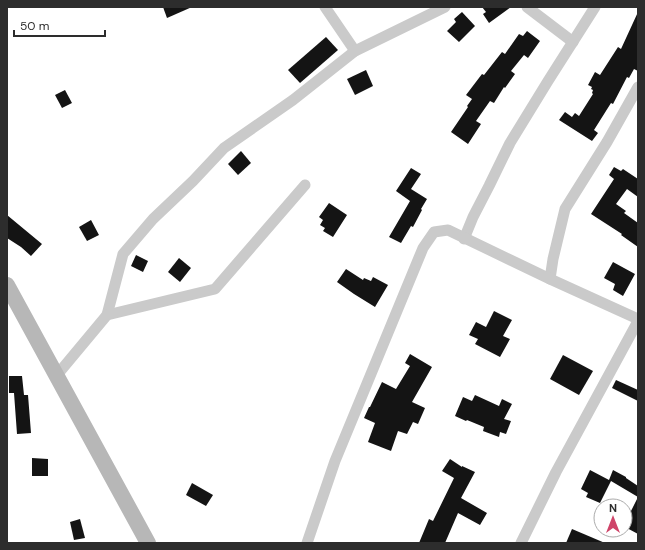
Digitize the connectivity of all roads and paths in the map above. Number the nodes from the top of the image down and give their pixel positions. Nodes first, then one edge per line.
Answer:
1 (325, 7) edge
2 (446, 7) edge
3 (527, 7) edge
4 (595, 7) edge
5 (573, 42) junction
6 (355, 51) junction
7 (638, 87) edge
8 (305, 185) dead end
9 (464, 239) junction
10 (550, 279) junction
11 (7, 285) edge
12 (107, 316) junction
13 (638, 320) edge
14 (57, 375) junction
15 (148, 543) edge
16 (307, 543) edge
17 (521, 543) edge

1 - 6 street
2 - 6 street
3 - 5 street
4 - 5 street
5 - 9 street
6 - 12 street
7 - 10 street
8 - 12 street
9 - 10 street
9 - 16 street
10 - 13 street
11 - 14 main road
12 - 14 street
13 - 17 street
14 - 15 main road

